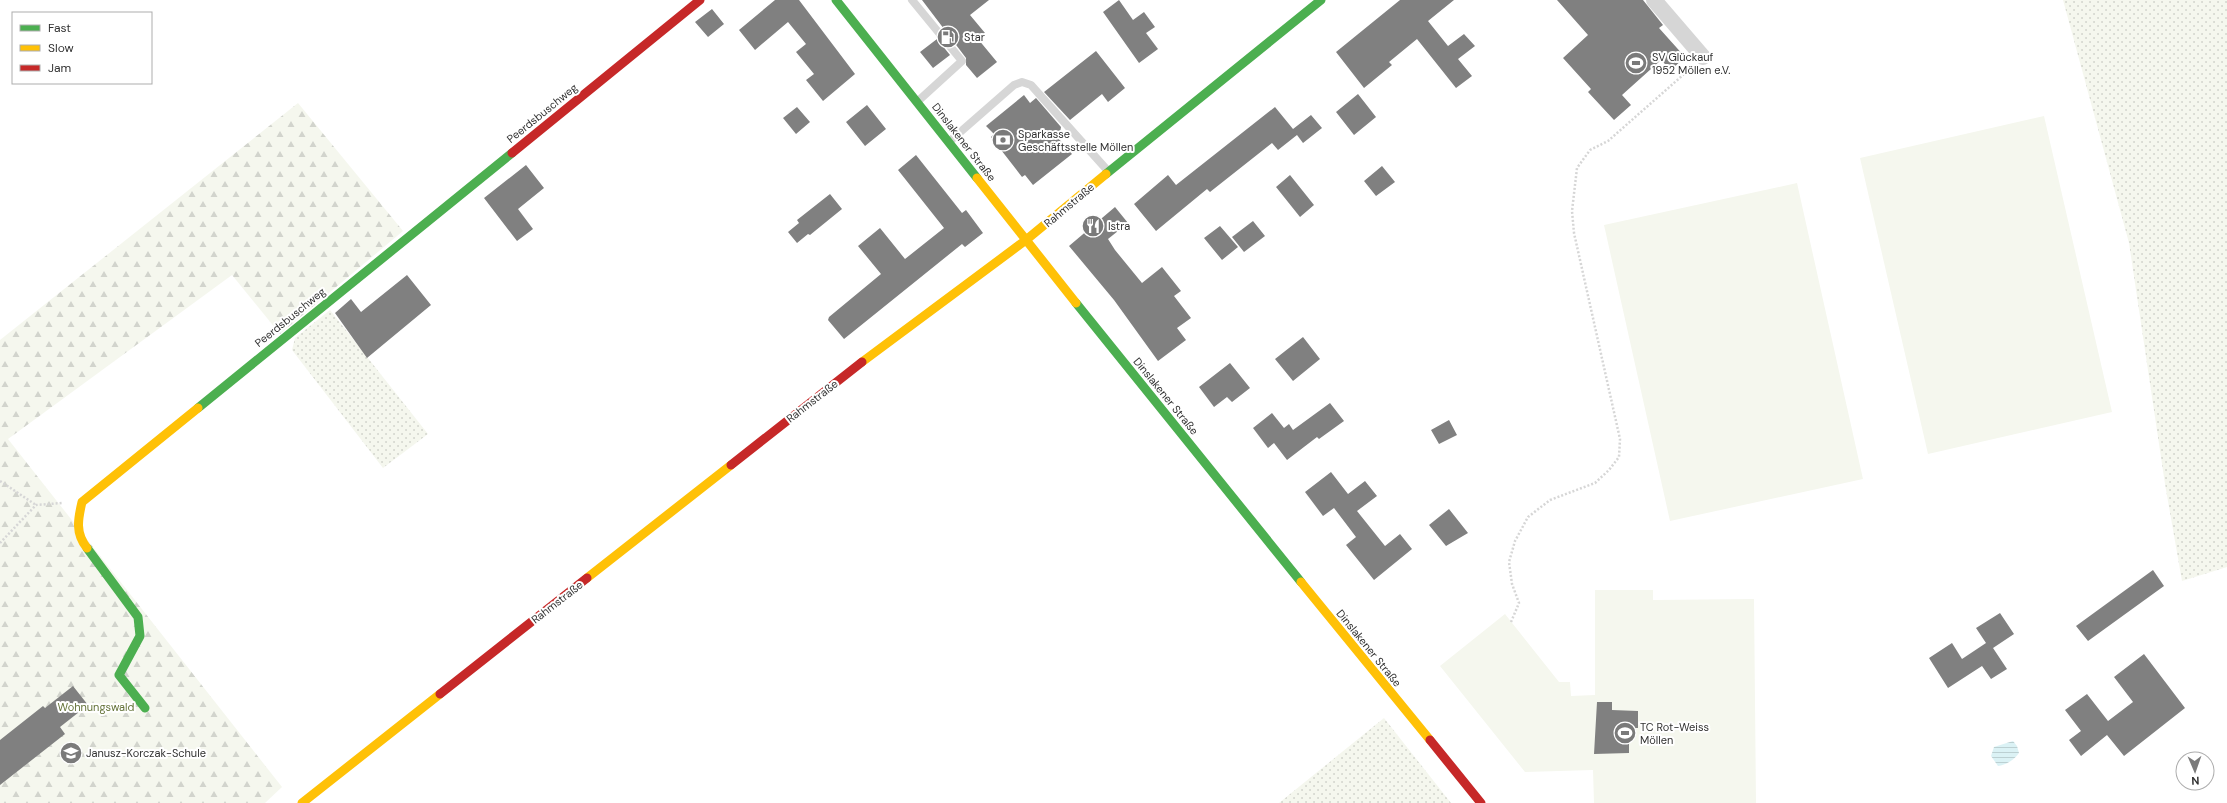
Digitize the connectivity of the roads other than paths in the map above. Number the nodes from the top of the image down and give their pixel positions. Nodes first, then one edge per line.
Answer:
1 (700, 0) edge
2 (912, 0) edge
3 (1321, 0) edge
4 (1654, 0) edge
5 (841, 2) edge
6 (1704, 57) road end
7 (916, 102) junction
8 (948, 142) junction
9 (1108, 172) junction
10 (1026, 240) junction
11 (145, 708) dead end
12 (302, 803) edge
13 (1481, 803) edge

1 - 11 main road, Peerdsbuschweg
2 - 7 lane
3 - 9 main road, Rahmstraße
4 - 6 street
5 - 7 main road, Dinslakener Straße
7 - 8 main road, Dinslakener Straße
8 - 9 lane
8 - 10 main road, Dinslakener Straße
9 - 10 main road, Rahmstraße
10 - 12 main road, Rahmstraße
10 - 13 main road, Dinslakener Straße

